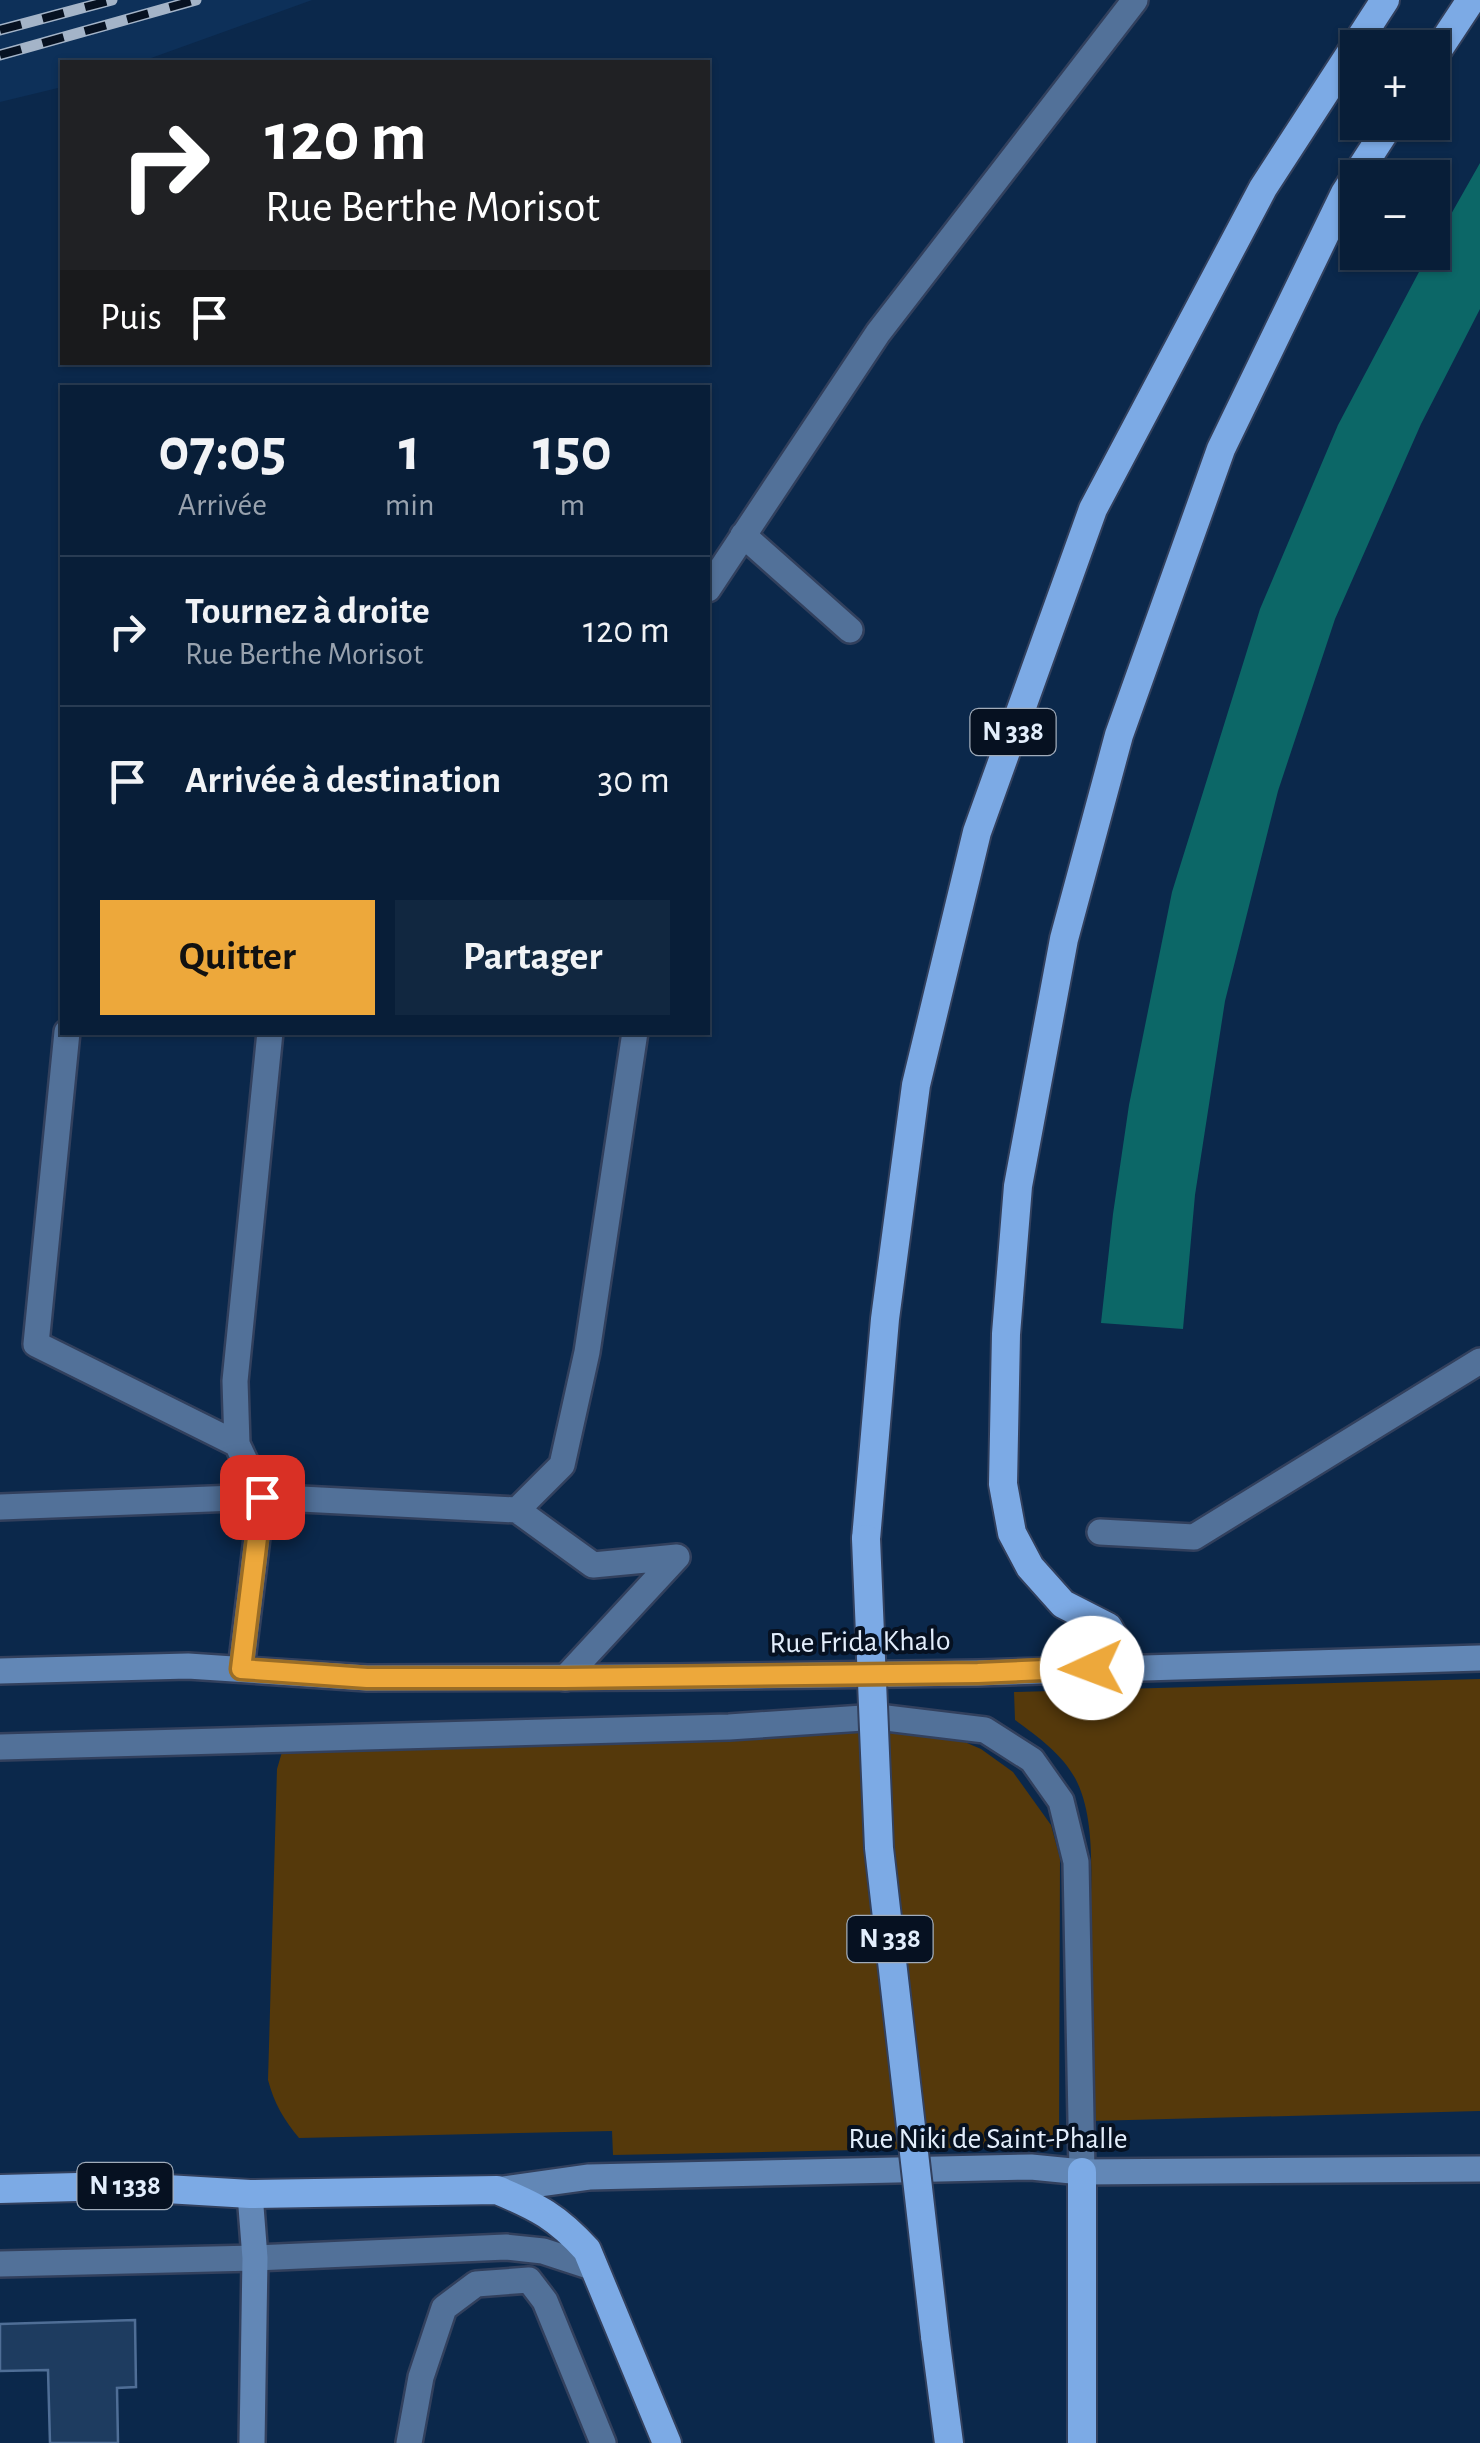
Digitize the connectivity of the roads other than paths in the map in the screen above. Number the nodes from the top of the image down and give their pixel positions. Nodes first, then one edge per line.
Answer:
1 (1135, 0) edge
2 (1385, 0) edge
3 (1471, 0) edge
4 (1450, 32) edge
5 (1379, 140) edge
6 (743, 535) junction
7 (710, 586) edge
8 (850, 630) dead end
9 (67, 1035) edge
10 (270, 1035) edge
11 (635, 1035) edge
12 (1480, 1361) edge
13 (237, 1444) junction
14 (262, 1497) junction
15 (0, 1506) edge
16 (517, 1510) junction
17 (1100, 1532) dead end
18 (1480, 1658) edge
19 (1131, 1667) junction
20 (241, 1669) junction
21 (0, 1671) edge
22 (565, 1678) junction
23 (0, 1747) edge
24 (1480, 2169) edge
25 (1082, 2172) junction
26 (0, 2189) edge
27 (498, 2190) junction
28 (250, 2194) junction
29 (255, 2258) junction
30 (0, 2264) edge
31 (595, 2268) junction
32 (252, 2443) edge
33 (409, 2443) edge
34 (602, 2443) edge
35 (666, 2443) edge
36 (949, 2443) edge
37 (1082, 2443) edge

1 - 6 lane
2 - 36 highway, N 338, bridge
3 - 4 highway
5 - 19 highway
6 - 7 lane
6 - 8 lane
9 - 13 lane
10 - 13 lane
11 - 16 lane
12 - 17 lane
13 - 14 lane
14 - 15 lane
14 - 16 lane
14 - 20 lane
16 - 22 lane
18 - 19 main road, Rue Frida Khalo
19 - 22 main road, Rue Frida Khalo
20 - 21 main road, Rue Frida Khalo
20 - 22 main road, Rue Frida Khalo
23 - 25 lane
24 - 25 main road, Rue Niki de Saint-Phalle
25 - 27 main road, Rue Niki de Saint-Phalle
25 - 37 highway
26 - 28 highway, N 1338
27 - 28 highway, N 1338
27 - 31 highway, N 1338
28 - 29 main road
29 - 30 lane
29 - 31 lane
29 - 32 main road
31 - 35 highway, N 1338
33 - 34 lane

